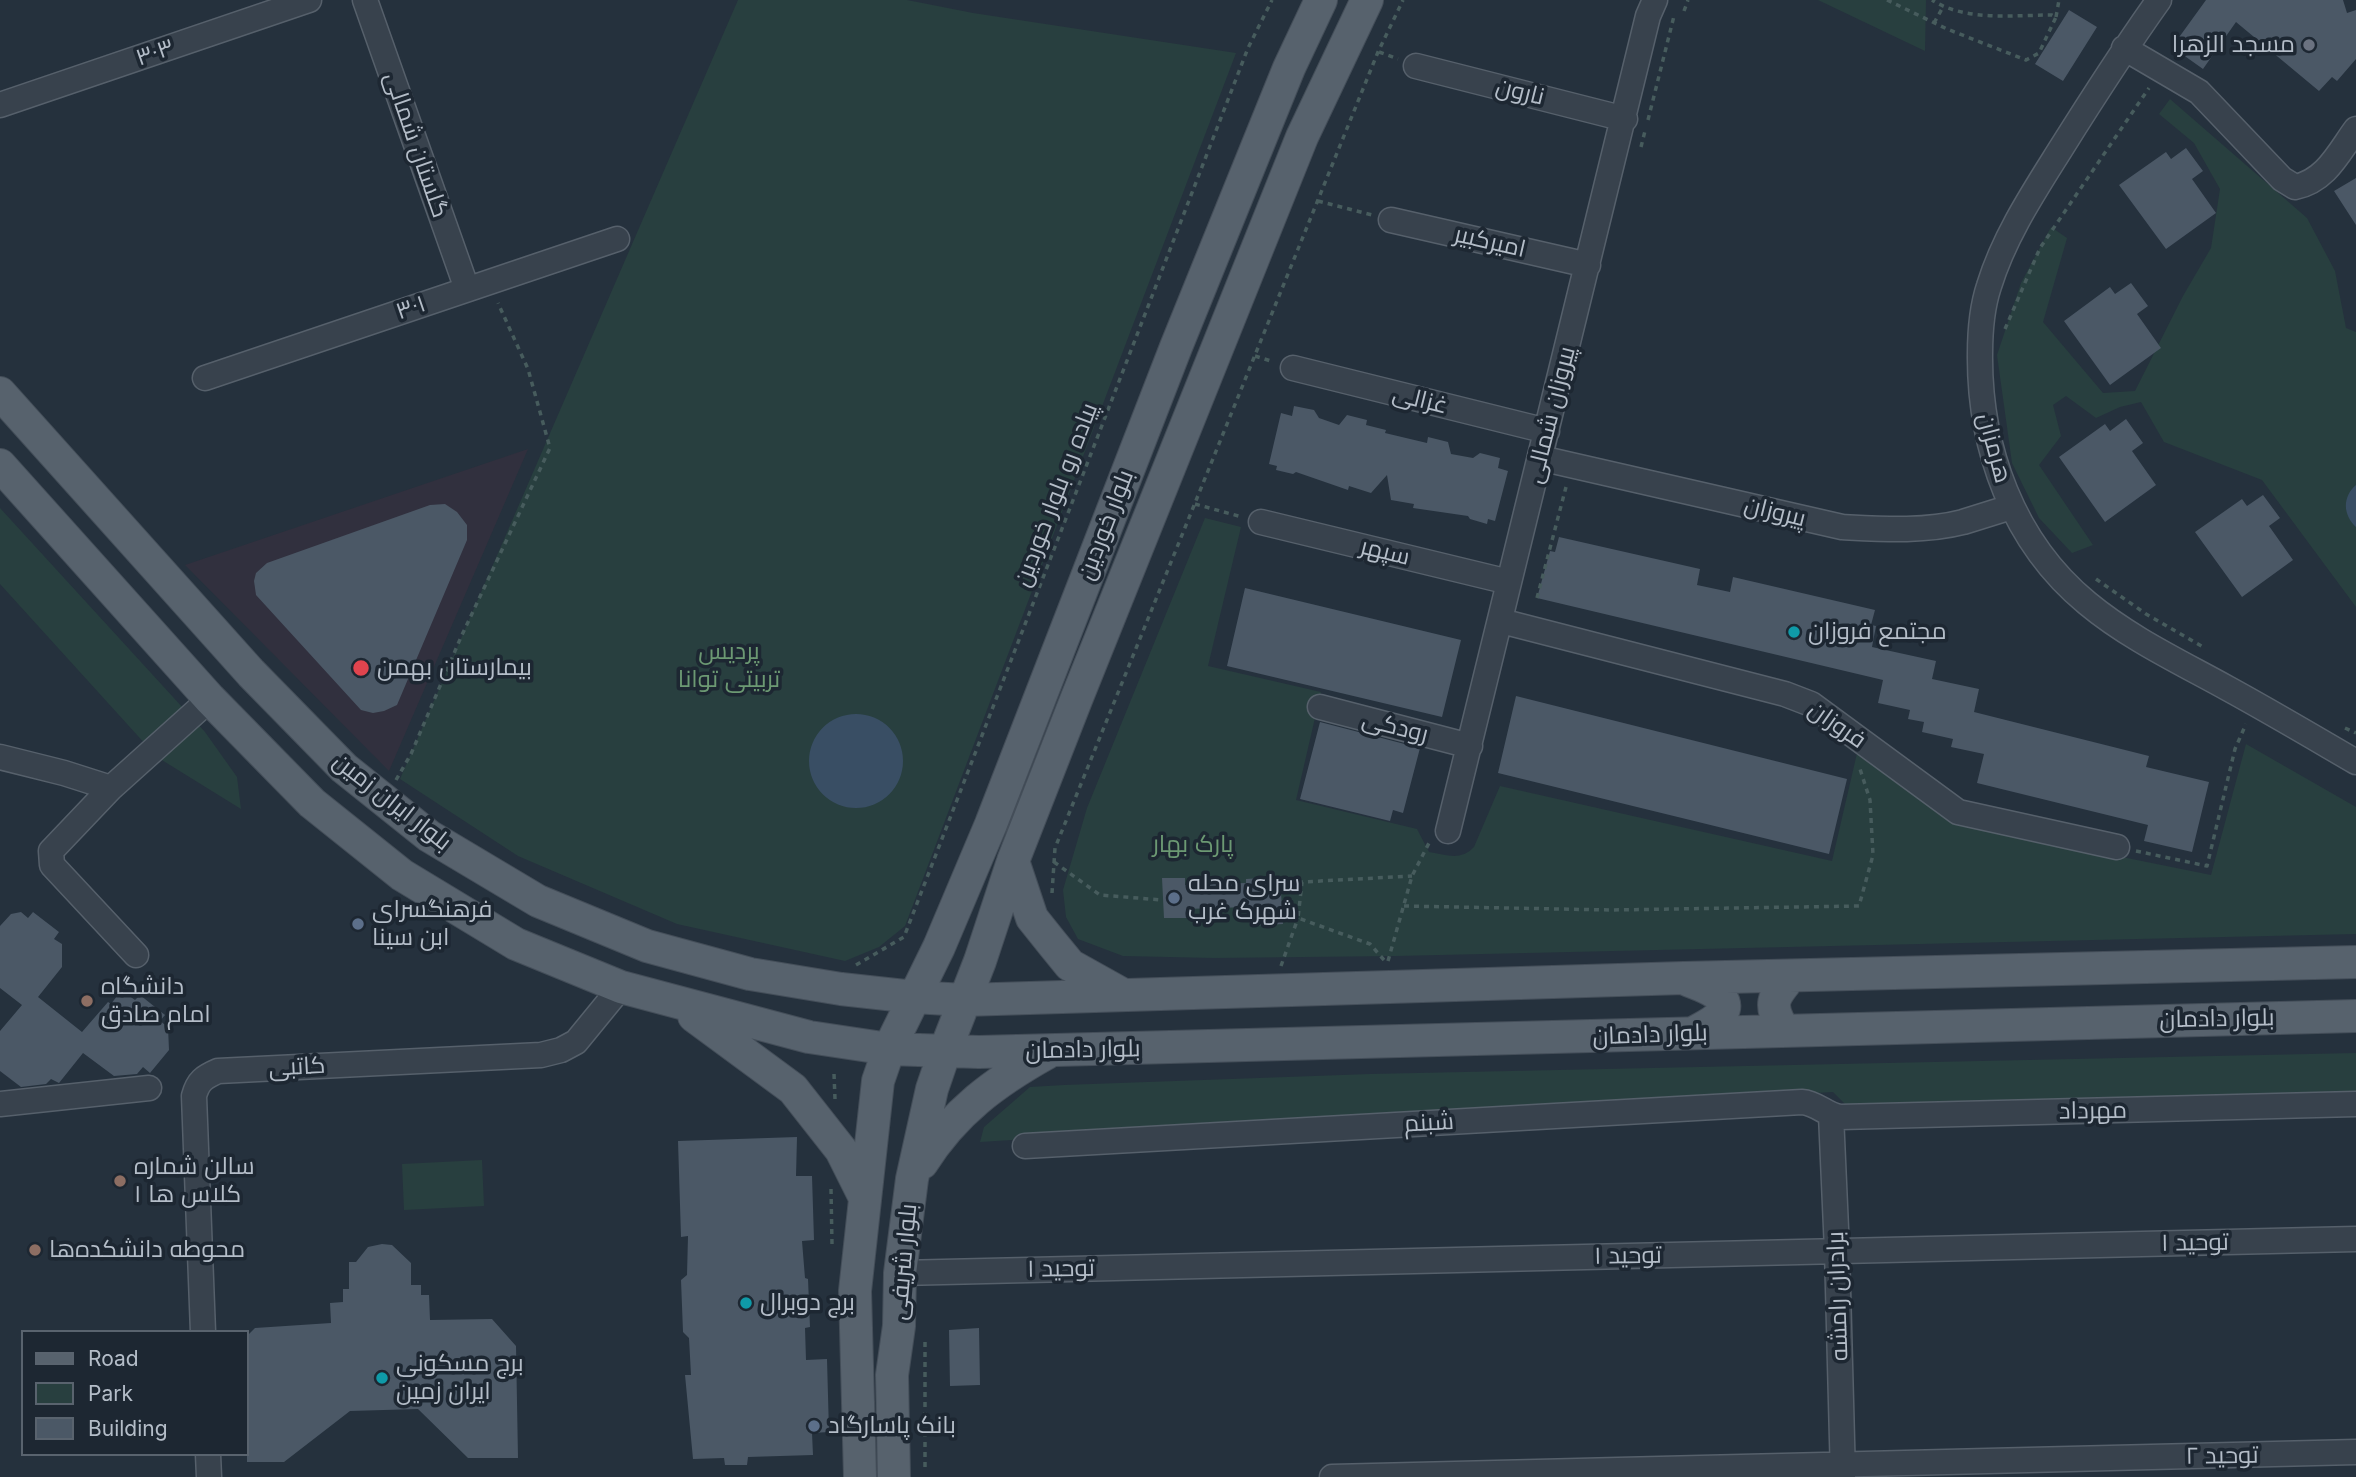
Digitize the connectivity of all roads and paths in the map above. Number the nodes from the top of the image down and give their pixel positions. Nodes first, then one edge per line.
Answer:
1 (309, 0) edge
2 (365, 0) edge
3 (1272, 0) edge
4 (1321, 0) edge
5 (1367, 0) edge
6 (1655, 0) edge
7 (1688, 0) edge
8 (1887, 0) edge
9 (1932, 0) edge
10 (2059, 0) edge
11 (2146, 5) edge
12 (1943, 7) junction
13 (1684, 11) dead end
14 (2056, 18) junction
15 (1934, 23) junction
16 (2124, 48) junction
17 (1416, 66) dead end
18 (2153, 81) dead end
19 (0, 105) edge
20 (1625, 118) junction
21 (2356, 129) edge
22 (1318, 201) dead end
23 (1391, 220) joint
24 (617, 239) dead end
25 (1588, 265) junction
26 (478, 285) junction
27 (2004, 331) dead end
28 (1293, 368) dead end
29 (205, 378) dead end
30 (0, 393) edge
31 (1547, 431) junction
32 (1540, 458) junction
33 (0, 465) edge
34 (1567, 485) dead end
35 (1195, 505) dead end
36 (2011, 507) junction
37 (1261, 522) joint
38 (2087, 572) dead end
39 (1509, 582) junction
40 (1537, 598) dead end
41 (1502, 621) junction
42 (2215, 654) dead end
43 (210, 699) junction
44 (2256, 703) junction
45 (1320, 708) dead end
46 (2344, 727) dead end
47 (2356, 733) edge
48 (1858, 738) junction
49 (1470, 746) junction
50 (0, 757) edge
51 (2356, 762) edge
52 (111, 788) junction
53 (384, 800) junction
54 (1448, 831) joint
55 (2117, 847) joint
56 (1013, 861) junction
57 (1054, 862) dead end
58 (1412, 876) junction
59 (1162, 900) dead end
60 (1404, 906) junction
61 (1298, 918) junction
62 (136, 955) dead end
63 (2356, 962) edge
64 (1280, 966) dead end
65 (852, 967) dead end
66 (1791, 976) junction
67 (1684, 978) junction
68 (621, 987) junction
69 (1123, 995) junction
70 (914, 997) junction
71 (964, 1000) junction
72 (676, 1003) junction
73 (2356, 1016) edge
74 (1784, 1031) junction
75 (1693, 1033) junction
76 (889, 1049) junction
77 (944, 1051) junction
78 (1052, 1051) junction
79 (149, 1088) dead end
80 (0, 1104) edge
81 (2356, 1104) edge
82 (1831, 1115) junction
83 (1025, 1146) dead end
84 (912, 1180) junction
85 (864, 1196) junction
86 (2356, 1239) edge
87 (1837, 1251) junction
88 (900, 1273) junction
89 (203, 1330) edge
90 (925, 1337) dead end
91 (2356, 1452) edge
92 (208, 1456) edge
93 (925, 1469) dead end
94 (1843, 1471) edge
95 (209, 1477) edge
96 (860, 1477) edge
97 (894, 1477) edge
98 (1332, 1477) edge

1 - 19 street, ۳۰۳
2 - 26 street, گلستان شمالی
3 - 65 path, پیاده رو بلوار خوردین
4 - 70 main road, بلوار خوردین
5 - 56 main road, بلوار خوردین
6 - 20 street, پیروزان شمالی
7 - 13 path
8 - 15 path
9 - 12 path
10 - 14 path
11 - 16 street, هرمزان
12 - 14 path
12 - 15 path
14 - 15 path
16 - 21 street
16 - 36 street, هرمزان
17 - 20 street, نارون
18 - 27 path
20 - 25 street, پیروزان شمالی
22 - 23 path
23 - 25 street, امیرکبیر
24 - 26 street, ۳۰۱
25 - 31 street, پیروزان شمالی
26 - 29 street, ۳۰۱
26 - 53 path
28 - 31 street, غزالی
30 - 53 main road, بلوار ایران زمین
31 - 32 street, پیروزان شمالی
32 - 36 street, پیروزان
32 - 39 street, پیروزان شمالی
33 - 43 main road, بلوار ایران زمین
34 - 40 path, پیروزان شمالی
35 - 37 path
36 - 44 street, هرمزان
37 - 39 street, سپهر
38 - 42 path
39 - 41 street, پیروزان شمالی
41 - 48 street, فروزان
41 - 49 street, پیروزان شمالی
43 - 52 street
43 - 68 main road, بلوار ایران زمین
44 - 51 street, هرمزان
44 - 55 path
45 - 49 street, رودکی
46 - 47 path
48 - 55 street, فروزان
48 - 60 path
49 - 54 street, پیروزان شمالی
50 - 52 street
52 - 62 street
53 - 70 main road, بلوار ایران زمین
54 - 58 path
56 - 69 main road
56 - 71 main road, بلوار خوردین
57 - 59 path
58 - 60 path
58 - 61 path
60 - 61 path
61 - 64 path
63 - 66 main road
66 - 67 main road
66 - 74 main road
67 - 69 main road
67 - 75 main road
68 - 72 main road, بلوار ایران زمین
68 - 89 street, کاتبی
69 - 71 main road
70 - 71 main road, بلوار ایران زمین
70 - 76 main road, بلوار خوردین
71 - 77 main road, بلوار خوردین
72 - 76 main road, بلوار ایران زمین
72 - 85 main road
73 - 74 main road, بلوار دادمان
74 - 75 main road, بلوار دادمان
75 - 78 main road, بلوار دادمان
76 - 77 main road, بلوار دادمان
76 - 85 main road, بلوار شریفی
77 - 78 main road, بلوار دادمان
77 - 84 main road, بلوار شریفی
78 - 84 main road
79 - 80 street
81 - 82 street, مهرداد
82 - 83 street, شبنم
82 - 87 street, برادران رامشه
84 - 88 main road, بلوار شریفی
85 - 96 main road, بلوار شریفی
86 - 87 street, توحید ۱
87 - 88 street, توحید ۱
87 - 94 street, برادران رامشه
88 - 97 main road, بلوار شریفی
90 - 93 path
91 - 94 street, توحید ۲
92 - 95 street
94 - 98 street, توحید ۲

